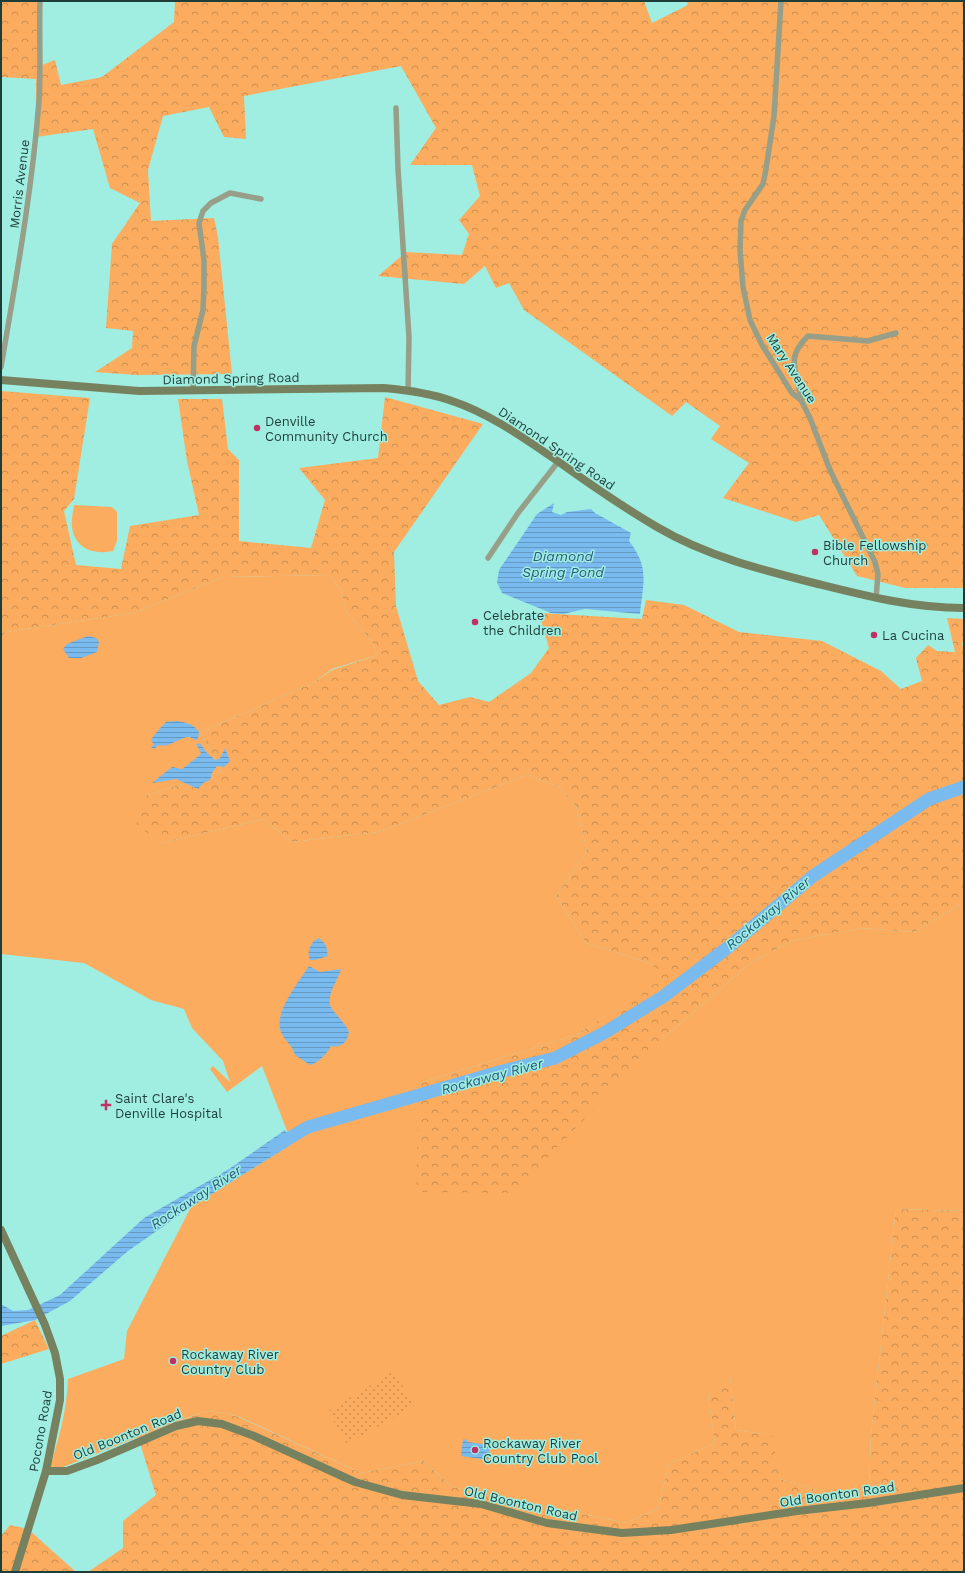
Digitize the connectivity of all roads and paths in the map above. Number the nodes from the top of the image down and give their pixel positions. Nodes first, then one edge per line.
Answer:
1 (40, 1) edge
2 (781, 1) edge
3 (396, 108) dead end
4 (261, 199) dead end
5 (896, 333) dead end
6 (1, 367) edge
7 (1, 380) edge
8 (193, 391) junction
9 (408, 391) junction
10 (801, 400) junction
11 (558, 462) junction
12 (488, 558) dead end
13 (876, 598) junction
14 (964, 608) edge
15 (1, 1230) edge
16 (46, 1471) junction
17 (964, 1488) edge
18 (15, 1572) edge

1 - 6 street, Morris Avenue
2 - 10 street, Mary Avenue
3 - 9 street
4 - 8 street
5 - 10 street
7 - 8 street, Diamond Spring Road
8 - 9 street, Diamond Spring Road
9 - 11 street, Diamond Spring Road
10 - 13 street, Mary Avenue
11 - 12 street
11 - 13 street, Diamond Spring Road
13 - 14 street, Diamond Spring Road
15 - 16 street, Pocono Road
16 - 17 street, Old Boonton Road
16 - 18 street, Pocono Road

